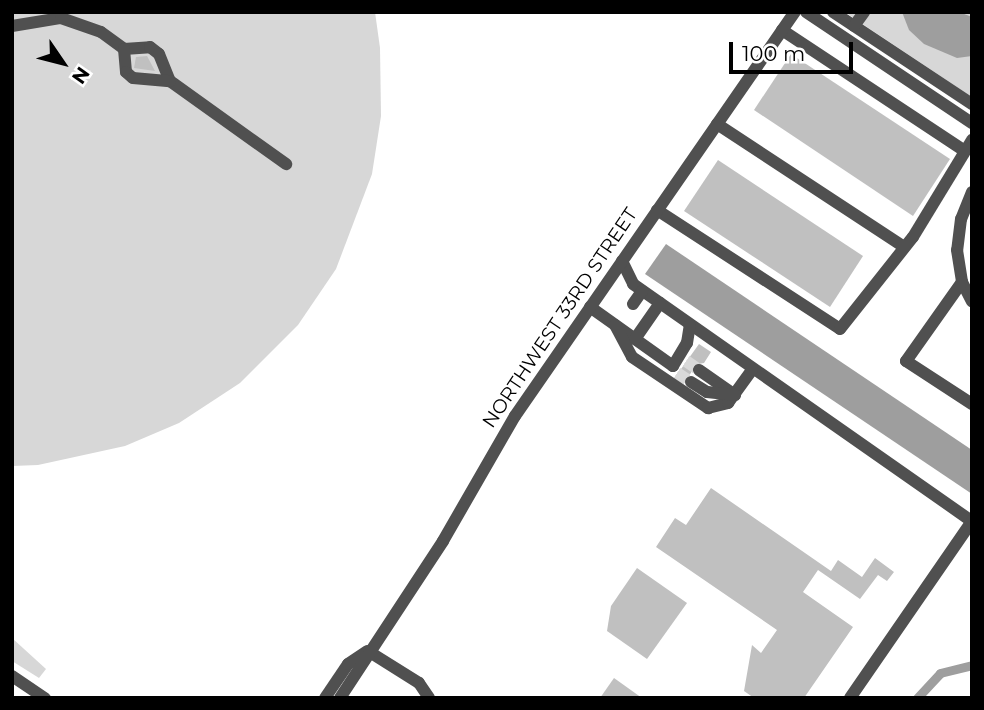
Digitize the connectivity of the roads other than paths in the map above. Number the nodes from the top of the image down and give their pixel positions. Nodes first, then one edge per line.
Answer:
1 (795, 12) edge
2 (806, 12) edge
3 (864, 12) edge
4 (836, 13) edge
5 (12, 26) edge
6 (854, 26) junction
7 (782, 30) junction
8 (124, 49) junction
9 (170, 81) junction
10 (972, 104) edge
11 (972, 122) edge
12 (717, 124) junction
13 (968, 146) edge
14 (286, 164) dead end
15 (972, 192) edge
16 (657, 210) junction
17 (904, 247) junction
18 (622, 261) junction
19 (962, 282) junction
20 (642, 291) junction
21 (972, 302) edge
22 (660, 303) junction
23 (633, 304) dead end
24 (590, 307) junction
25 (615, 325) junction
26 (690, 325) junction
27 (635, 339) junction
28 (675, 367) junction
29 (699, 370) tunnel mouth
30 (752, 370) junction
31 (691, 382) tunnel mouth
32 (735, 395) junction
33 (972, 404) edge
34 (972, 521) edge
35 (368, 651) junction
36 (12, 676) edge
37 (412, 682) junction
38 (45, 698) edge
39 (325, 698) edge
40 (340, 698) edge
41 (421, 698) edge
42 (429, 698) edge
43 (850, 698) edge

1 - 7 street, NORTHWEST 33RD STREET
2 - 11 street
3 - 6 street
4 - 6 street
5 - 8 street
6 - 10 street
7 - 12 street, NORTHWEST 33RD STREET
7 - 13 street
8 - 9 street
8 - 9 street
9 - 14 street
12 - 16 street, NORTHWEST 33RD STREET
12 - 17 street
13 - 17 street
15 - 19 street
16 - 17 street
16 - 18 street, NORTHWEST 33RD STREET
18 - 20 street
18 - 24 street, NORTHWEST 33RD STREET
19 - 21 street
19 - 33 street
20 - 22 street
20 - 23 street
22 - 26 street
22 - 27 street
24 - 25 street
24 - 35 street, NORTHWEST 33RD STREET
25 - 27 street
25 - 28 street
26 - 28 street
26 - 30 street
27 - 28 street
28 - 32 street
29 - 32 street
30 - 32 street
30 - 34 street
31 - 32 street
34 - 43 street
35 - 37 street
35 - 39 street, NORTHWEST 33RD STREET
35 - 40 street, NORTHWEST 33RD STREET
36 - 38 street
37 - 41 street
37 - 42 street

